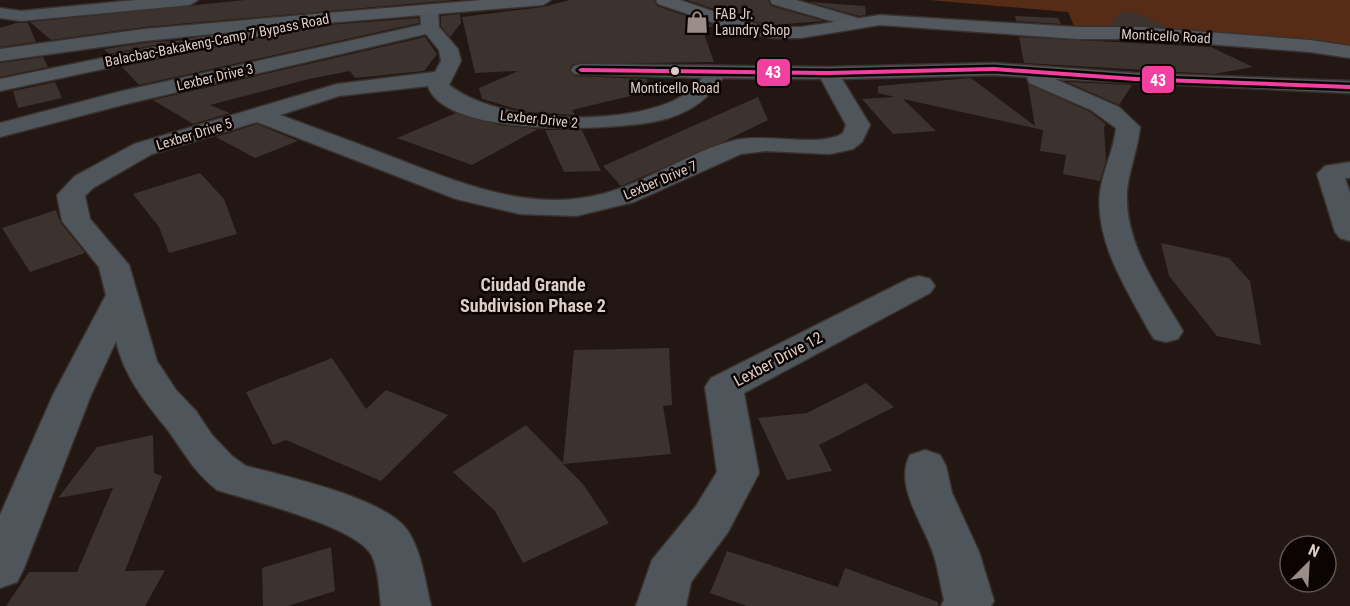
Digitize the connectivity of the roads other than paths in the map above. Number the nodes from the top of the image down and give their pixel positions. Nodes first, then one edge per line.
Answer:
1 (190, 0) edge
2 (543, 0) edge
3 (664, 0) edge
4 (778, 0) edge
5 (0, 13) edge
6 (21, 16) junction
7 (315, 18) junction
8 (0, 19) edge
9 (430, 19) junction
10 (852, 22) junction
11 (1350, 52) edge
12 (0, 55) edge
13 (581, 70) dead end
14 (718, 70) junction
15 (1026, 70) junction
16 (828, 73) junction
17 (441, 78) junction
18 (0, 85) edge
19 (1350, 87) edge
20 (258, 114) junction
21 (0, 130) edge
22 (1350, 170) edge
23 (1350, 232) edge
24 (919, 285) dead end
25 (122, 295) junction
26 (1166, 331) dead end
27 (925, 466) dead end
28 (0, 568) edge
29 (406, 606) edge
30 (661, 606) edge
31 (966, 606) edge

1 - 6 street
2 - 9 main road, Balacbac-Bakakeng-Camp 7 Bypass Road
3 - 10 main road, Monticello Road
4 - 10 street
5 - 6 street
6 - 8 street
7 - 9 main road, Balacbac-Bakakeng-Camp 7 Bypass Road
7 - 12 street
7 - 18 main road, Balacbac-Bakakeng-Camp 7 Bypass Road
9 - 17 street
9 - 21 street, Lexber Drive 3
10 - 11 main road, Monticello Road
13 - 14 street
14 - 16 street
14 - 17 street, Lexber Drive 2
15 - 16 street
15 - 19 street
15 - 26 street
16 - 20 street, Lexber Drive 7
17 - 20 street, Lexber Drive 5
20 - 25 street, Lexber Drive 5
22 - 23 street
24 - 30 street, Lexber Drive 12
25 - 28 street
25 - 29 street, Lexber Drive 5
27 - 31 street

